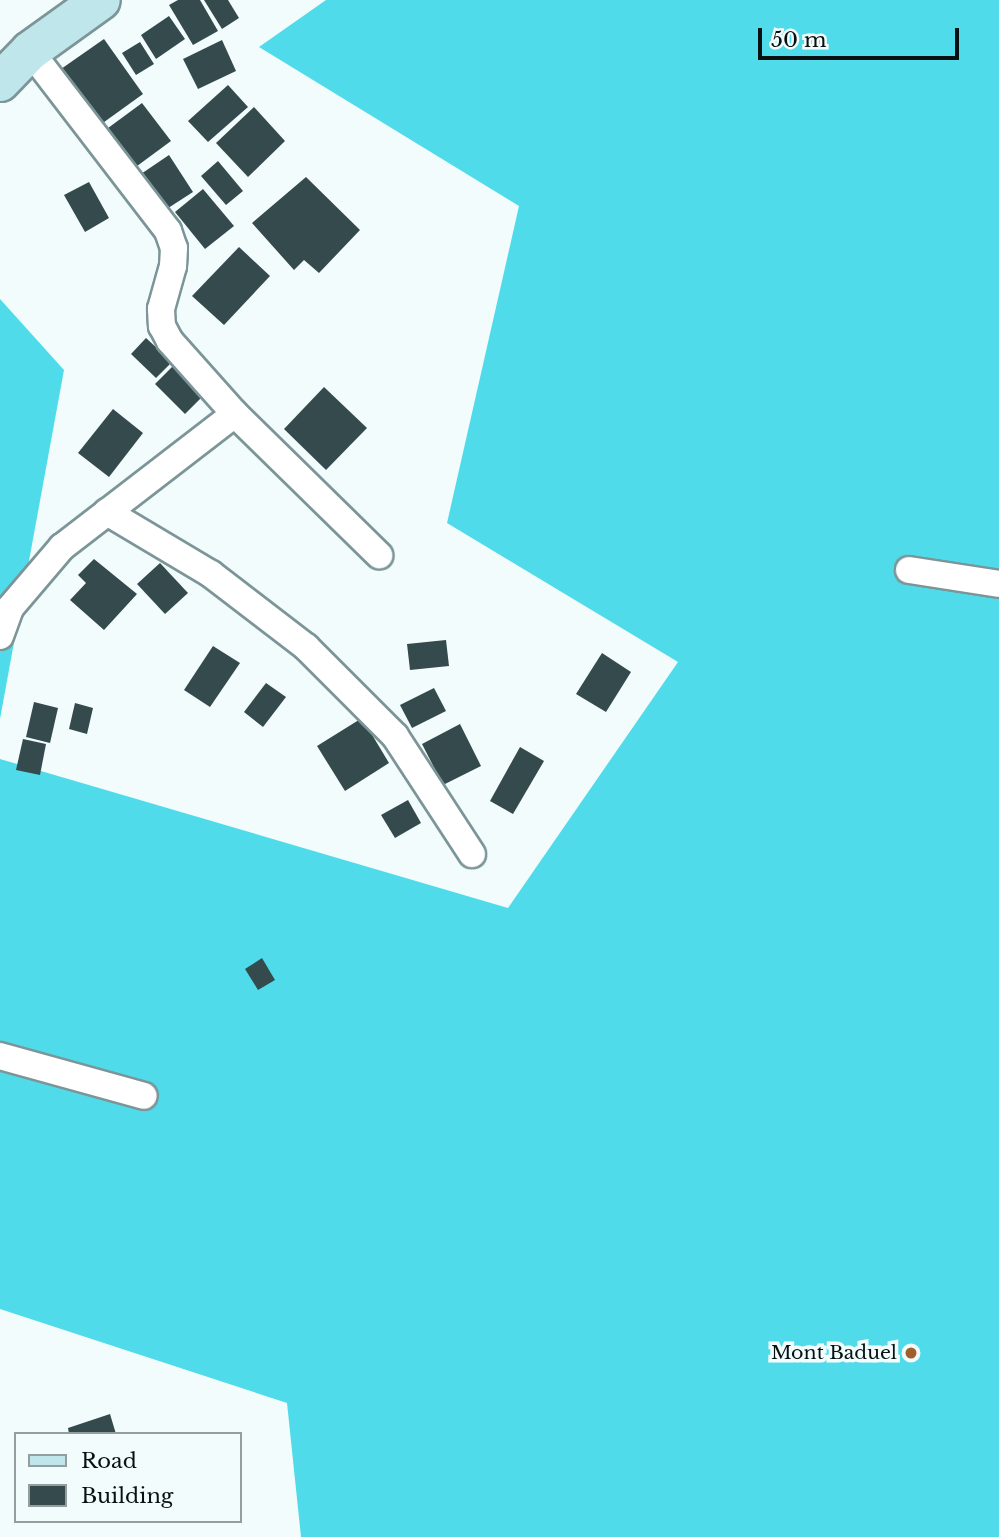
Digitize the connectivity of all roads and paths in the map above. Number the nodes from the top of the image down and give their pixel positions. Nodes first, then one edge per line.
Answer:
1 (101, 0) edge
2 (30, 51) junction
3 (0, 82) edge
4 (235, 414) junction
5 (107, 512) junction
6 (379, 555) dead end
7 (909, 570) dead end
8 (999, 584) edge
9 (0, 636) edge
10 (472, 854) dead end
11 (0, 1056) edge
12 (144, 1096) dead end

1 - 2 main road
2 - 3 main road
2 - 4 street
4 - 5 street
4 - 6 street
5 - 9 street
5 - 10 street
7 - 8 street
11 - 12 street

